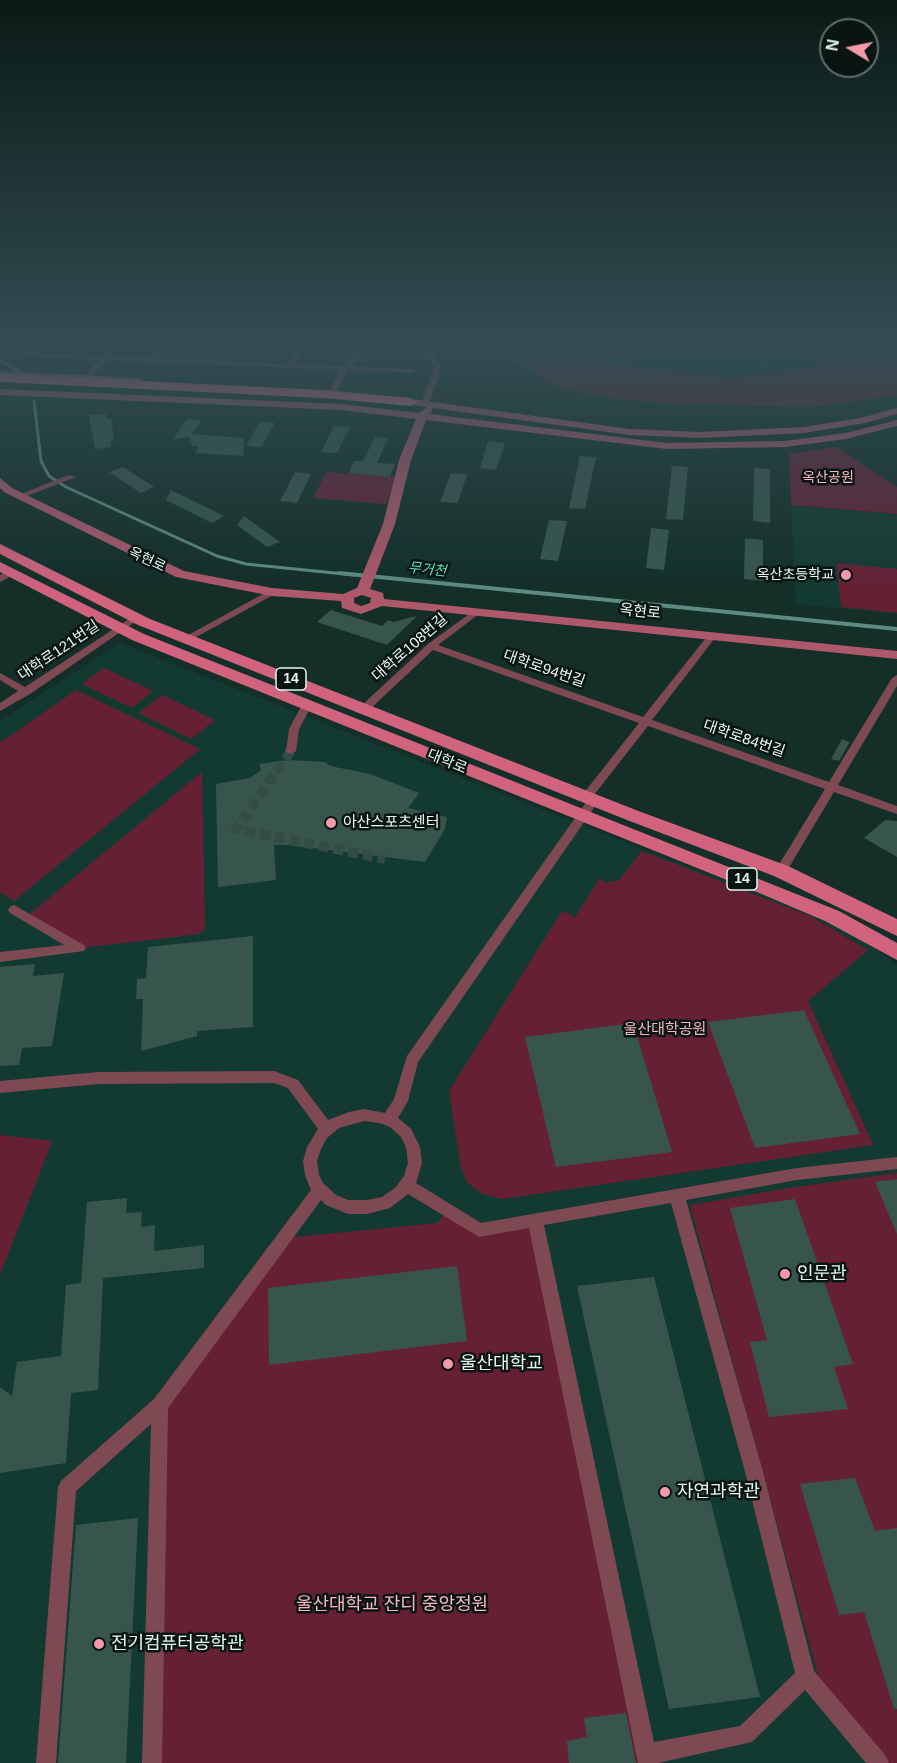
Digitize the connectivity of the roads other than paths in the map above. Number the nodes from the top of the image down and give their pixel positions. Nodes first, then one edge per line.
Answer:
1 (411, 428) edge
2 (528, 428) edge
3 (617, 428) edge
4 (806, 428) edge
5 (880, 428) edge
6 (72, 477) dead end
7 (1, 484) edge
8 (19, 496) junction
9 (0, 548) edge
10 (4, 572) edge
11 (364, 587) junction
12 (272, 592) junction
13 (346, 598) junction
14 (379, 602) junction
15 (476, 612) junction
16 (135, 618) junction
17 (119, 628) junction
18 (712, 636) junction
19 (186, 639) junction
20 (431, 646) junction
21 (897, 655) edge
22 (0, 676) edge
23 (897, 678) edge
24 (26, 692) junction
25 (308, 705) junction
26 (0, 708) edge
27 (365, 708) junction
28 (646, 721) junction
29 (291, 751) tunnel mouth
30 (492, 759) junction
31 (478, 774) junction
32 (832, 786) junction
33 (588, 804) junction
34 (897, 810) edge
35 (694, 838) junction
36 (683, 856) junction
37 (781, 871) junction
38 (14, 910) dead end
39 (897, 928) edge
40 (897, 952) edge
41 (0, 957) edge
42 (0, 1087) edge
43 (388, 1121) junction
44 (327, 1130) junction
45 (897, 1163) edge
46 (405, 1185) junction
47 (320, 1190) junction
48 (677, 1196) junction
49 (535, 1220) junction
50 (160, 1405) junction
51 (806, 1676) junction
52 (647, 1758) edge
53 (46, 1763) edge
54 (152, 1763) edge
55 (879, 1763) edge

1 - 11 main road
2 - 5 main road
3 - 4 main road
6 - 8 street
7 - 8 main road, 옥현로
8 - 12 main road, 옥현로
9 - 16 main road, 대학로 / 14
10 - 17 main road, 대학로 / 14
11 - 13 main road
11 - 14 main road
12 - 13 main road, 옥현로
12 - 19 street
13 - 14 main road, 옥현로
14 - 15 main road, 옥현로
15 - 18 main road, 옥현로
15 - 20 street, 대학로108번길
16 - 17 street, 대학로121번길
16 - 19 main road, 대학로 / 14
17 - 24 street, 대학로121번길
17 - 25 main road, 대학로 / 14
18 - 21 main road, 옥현로
18 - 28 street
19 - 27 main road, 대학로 / 14
20 - 27 street, 대학로108번길
20 - 28 street, 대학로94번길
22 - 24 street
23 - 32 street
24 - 26 street, 대학로121번길
25 - 29 street
25 - 31 main road, 대학로 / 14
27 - 30 main road, 대학로 / 14
28 - 32 street, 대학로84번길
28 - 33 street
30 - 31 main road
30 - 33 main road, 대학로 / 14
31 - 33 main road, 대학로 / 14
32 - 34 street, 대학로84번길
32 - 37 street
33 - 35 main road, 대학로 / 14
33 - 36 main road, 대학로 / 14
33 - 43 street
35 - 36 main road
35 - 37 main road, 대학로 / 14
36 - 40 main road, 대학로 / 14
37 - 39 main road, 대학로 / 14
38 - 41 street
42 - 44 street
43 - 44 street
43 - 46 street
44 - 47 street
45 - 48 street
46 - 47 street
46 - 49 street
47 - 50 street
48 - 49 street
48 - 51 street
49 - 52 street
50 - 53 street
50 - 54 street
51 - 52 street
51 - 55 street

